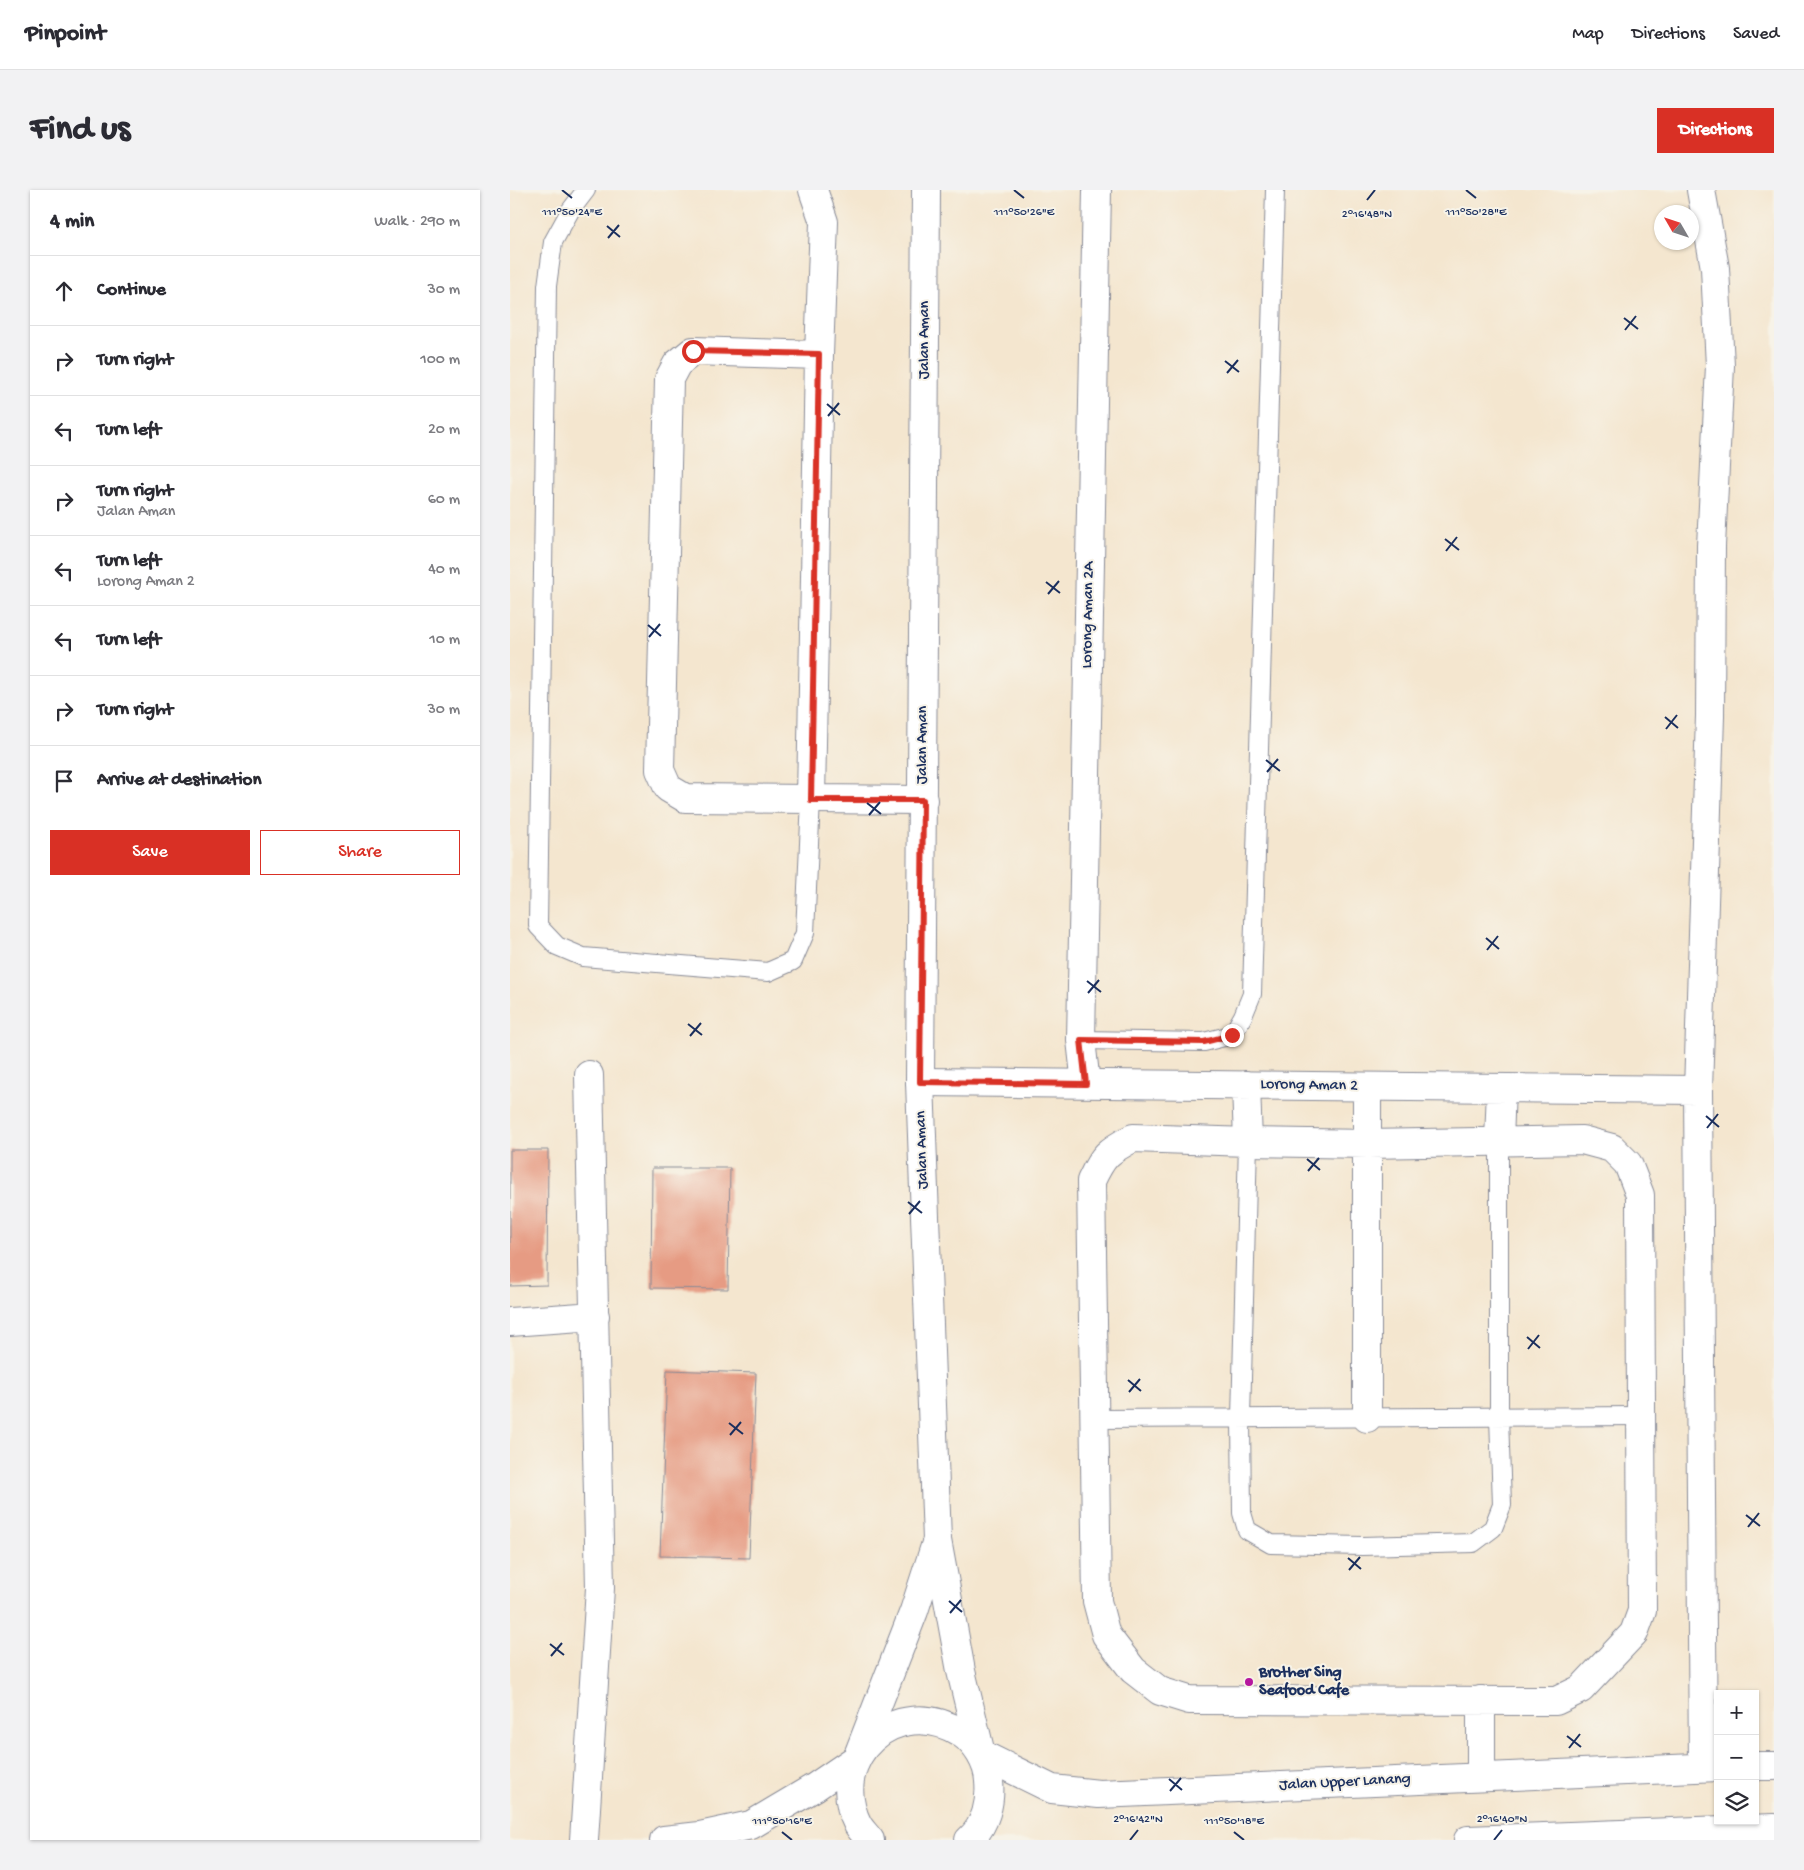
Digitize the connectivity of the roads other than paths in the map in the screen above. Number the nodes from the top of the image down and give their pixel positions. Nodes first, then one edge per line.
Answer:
1 (586, 190) edge
2 (813, 190) edge
3 (926, 190) edge
4 (1097, 190) edge
5 (1275, 190) edge
6 (1701, 190) edge
7 (819, 354) junction
8 (811, 800) junction
9 (923, 800) junction
10 (1081, 1040) junction
11 (588, 1076) dead end
12 (920, 1082) junction
13 (1086, 1084) junction
14 (1246, 1085) junction
15 (1367, 1087) junction
16 (1501, 1088) junction
17 (1698, 1090) junction
18 (1499, 1141) junction
19 (1248, 1142) junction
20 (1368, 1144) junction
21 (595, 1316) junction
22 (510, 1322) edge
23 (1641, 1416) junction
24 (1499, 1417) junction
25 (1241, 1418) junction
26 (1367, 1418) junction
27 (1095, 1419) junction
28 (937, 1540) junction
29 (1481, 1700) junction
30 (981, 1754) junction
31 (856, 1759) junction
32 (1759, 1766) edge
33 (1774, 1766) edge
34 (1710, 1767) edge
35 (1480, 1777) junction
36 (1774, 1828) edge
37 (584, 1840) edge
38 (664, 1840) edge
39 (870, 1840) edge
40 (969, 1840) edge
41 (1468, 1840) edge

1 - 8 lane
2 - 7 street
3 - 9 street, Jalan Aman
4 - 10 street, Lorong Aman 2A
5 - 10 lane
6 - 17 street
7 - 8 street
7 - 8 street
8 - 9 street
9 - 12 street, Jalan Aman
10 - 13 street, Lorong Aman 2A
11 - 21 street
12 - 13 street, Lorong Aman 2
12 - 28 street, Jalan Aman
13 - 14 street, Lorong Aman 2
14 - 15 street, Lorong Aman 2
14 - 19 street
15 - 16 street, Lorong Aman 2
15 - 20 street
16 - 17 street, Lorong Aman 2
16 - 18 street
17 - 34 street
18 - 20 street
18 - 23 street
18 - 24 lane
19 - 20 street
19 - 25 lane
19 - 27 street
20 - 26 street
21 - 22 street
21 - 37 street
23 - 24 lane
23 - 29 street
24 - 25 lane
24 - 26 lane
25 - 26 lane
25 - 27 lane
27 - 29 street
28 - 30 street
28 - 31 street
29 - 35 street
30 - 31 street
30 - 35 street, Jalan Upper Lanang
30 - 40 street
31 - 38 street
31 - 39 street
32 - 33 street
34 - 35 street, Jalan Upper Lanang
36 - 41 street

